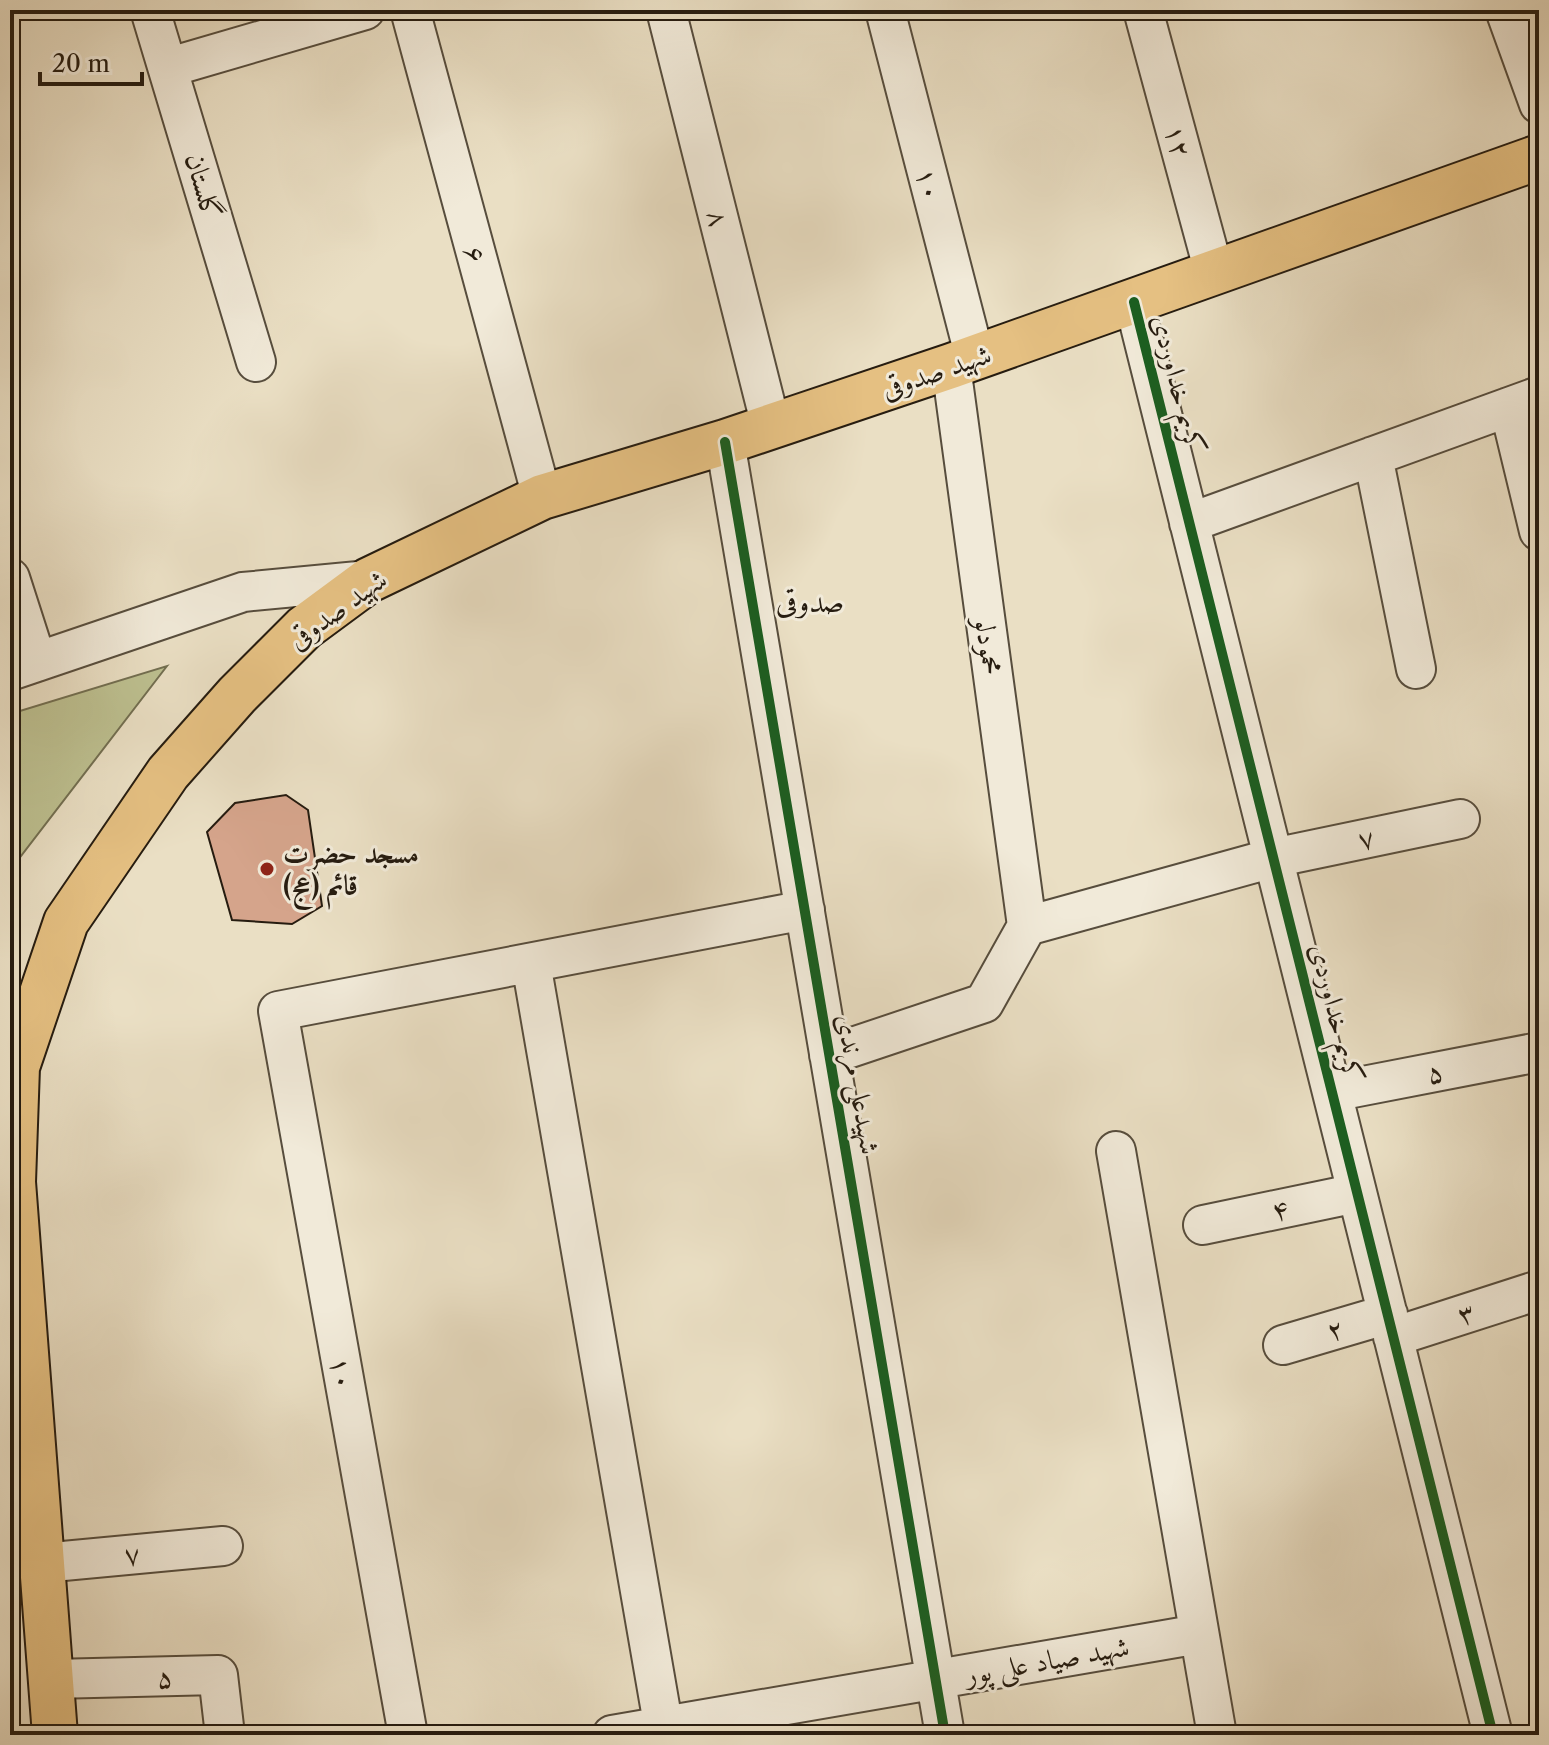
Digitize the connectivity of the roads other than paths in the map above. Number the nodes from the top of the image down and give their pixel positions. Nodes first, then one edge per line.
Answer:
1 (150, 10) edge
2 (365, 10) edge
3 (410, 10) edge
4 (666, 10) edge
5 (885, 10) edge
6 (1143, 10) edge
7 (1505, 10) edge
8 (170, 67) junction
9 (1539, 104) edge
10 (1539, 157) edge
11 (1214, 272) junction
12 (1134, 302) junction
13 (256, 362) dead end
14 (963, 362) junction
15 (1524, 402) edge
16 (771, 426) junction
17 (725, 442) junction
18 (1373, 456) junction
19 (542, 497) junction
20 (1189, 523) junction
21 (1539, 531) edge
22 (10, 578) edge
23 (369, 580) junction
24 (23, 667) edge
25 (1416, 669) dead end
26 (1460, 819) dead end
27 (1273, 858) junction
28 (805, 910) junction
29 (1027, 926) junction
30 (531, 963) junction
31 (1539, 1052) edge
32 (829, 1055) junction
33 (14, 1067) edge
34 (1332, 1092) junction
35 (1116, 1151) dead end
36 (1357, 1193) junction
37 (1203, 1225) dead end
38 (1539, 1290) edge
39 (1391, 1326) junction
40 (1283, 1345) dead end
41 (22, 1481) edge
42 (223, 1546) dead end
43 (42, 1563) junction
44 (1199, 1634) junction
45 (52, 1679) junction
46 (935, 1679) junction
47 (664, 1730) edge
48 (55, 1735) edge
49 (225, 1735) edge
50 (408, 1735) edge
51 (612, 1735) edge
52 (945, 1735) edge
53 (1217, 1735) edge
54 (1493, 1735) edge

1 - 8 street, گلستان
2 - 8 street
3 - 19 street, ۶
4 - 16 street, ۸
5 - 14 street, ۱۰
6 - 11 street, ۱۲
7 - 9 street
8 - 13 street, گلستان
10 - 11 main road, شهید صدوقی
11 - 12 main road, شهید صدوقی
12 - 14 main road, شهید صدوقی
12 - 20 street, کریم خداوردی
14 - 16 main road, شهید صدوقی
14 - 29 street, محمودلو
15 - 18 street
15 - 21 street
16 - 17 main road, شهید صدوقی
17 - 19 main road, شهید صدوقی
17 - 28 street, شهیدعلی مرندی
18 - 20 street
18 - 25 street
19 - 23 main road, شهید صدوقی
20 - 27 street, کریم خداوردی
22 - 24 street
23 - 24 street
23 - 33 main road, شهید صدوقی
26 - 27 street, ۷
27 - 29 street, ۷
27 - 34 street, کریم خداوردی
28 - 30 street
28 - 32 street, شهیدعلی مرندی
29 - 32 street
30 - 47 street
30 - 50 street, ۱۰
31 - 34 street, ۵
32 - 46 street, شهیدعلی مرندی
33 - 41 main road, شهید صدوقی
34 - 36 street, کریم خداوردی
35 - 44 street
36 - 37 street, ۴
36 - 39 street, کریم خداوردی
38 - 39 street, ۳
39 - 40 street, ۲
39 - 54 street, کریم خداوردی
41 - 43 main road, شهید صدوقی
42 - 43 street, ۷
43 - 45 main road, شهید صدوقی
44 - 46 street, شهید صیاد علی پور
44 - 53 street
45 - 48 main road, شهید صدوقی
45 - 49 street, ۵
46 - 47 street, شهید صیاد علی پور
46 - 52 street, شهیدعلی مرندی
47 - 51 street, شهید صیاد علی پور

